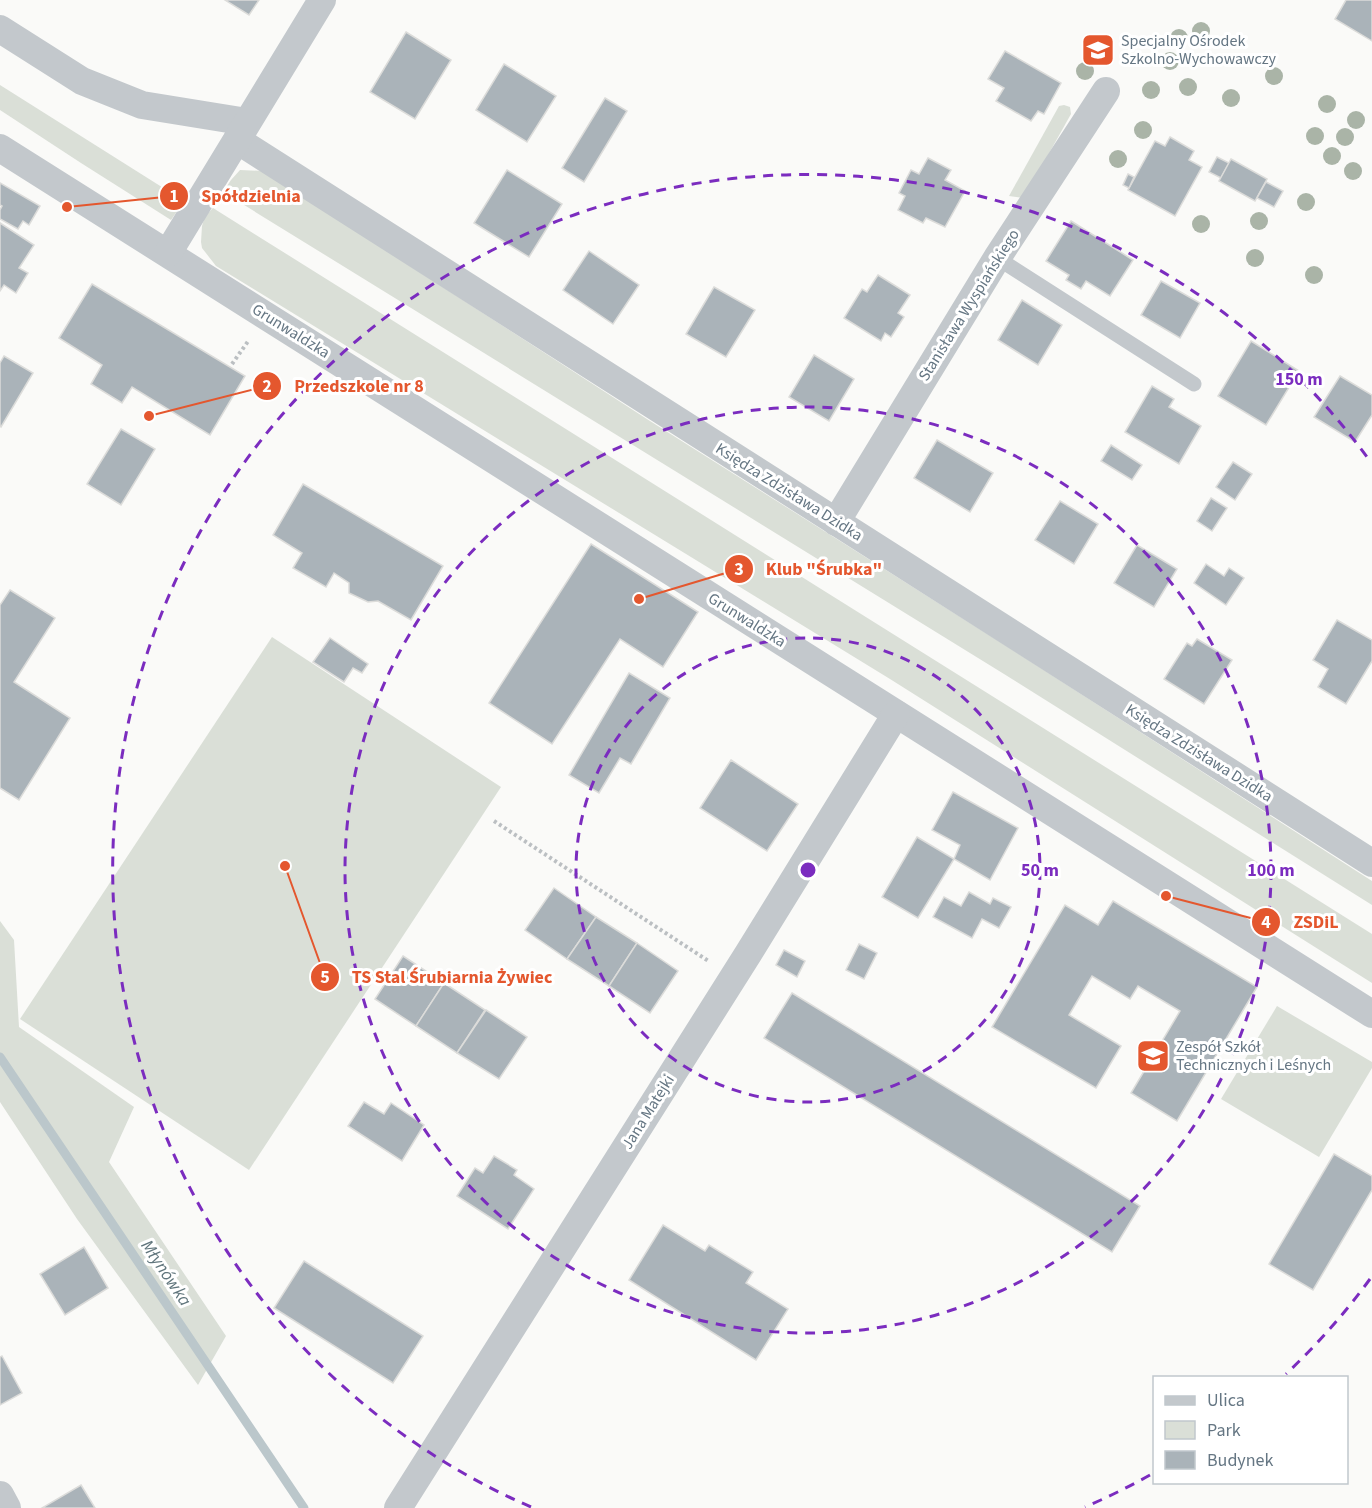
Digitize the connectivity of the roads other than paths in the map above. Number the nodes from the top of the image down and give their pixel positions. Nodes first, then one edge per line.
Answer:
1 (322, 0) edge
2 (0, 29) edge
3 (1106, 92) dead end
4 (242, 131) junction
5 (0, 148) edge
6 (168, 253) junction
7 (998, 258) junction
8 (1194, 384) dead end
9 (836, 522) junction
10 (896, 714) junction
11 (1372, 863) edge
12 (1372, 1014) edge
13 (0, 1495) edge
14 (7, 1508) edge
15 (398, 1508) edge

1 - 4 street
2 - 4 street
3 - 7 street, Stanisława Wyspiańskiego
4 - 6 street
4 - 9 street, Księdza Zdzisława Dzidka
5 - 6 street, Grunwaldzka
6 - 10 street, Grunwaldzka
7 - 8 lane
7 - 9 street, Stanisława Wyspiańskiego
9 - 11 street, Księdza Zdzisława Dzidka
10 - 12 street, Grunwaldzka
10 - 15 street, Jana Matejki
13 - 14 street

